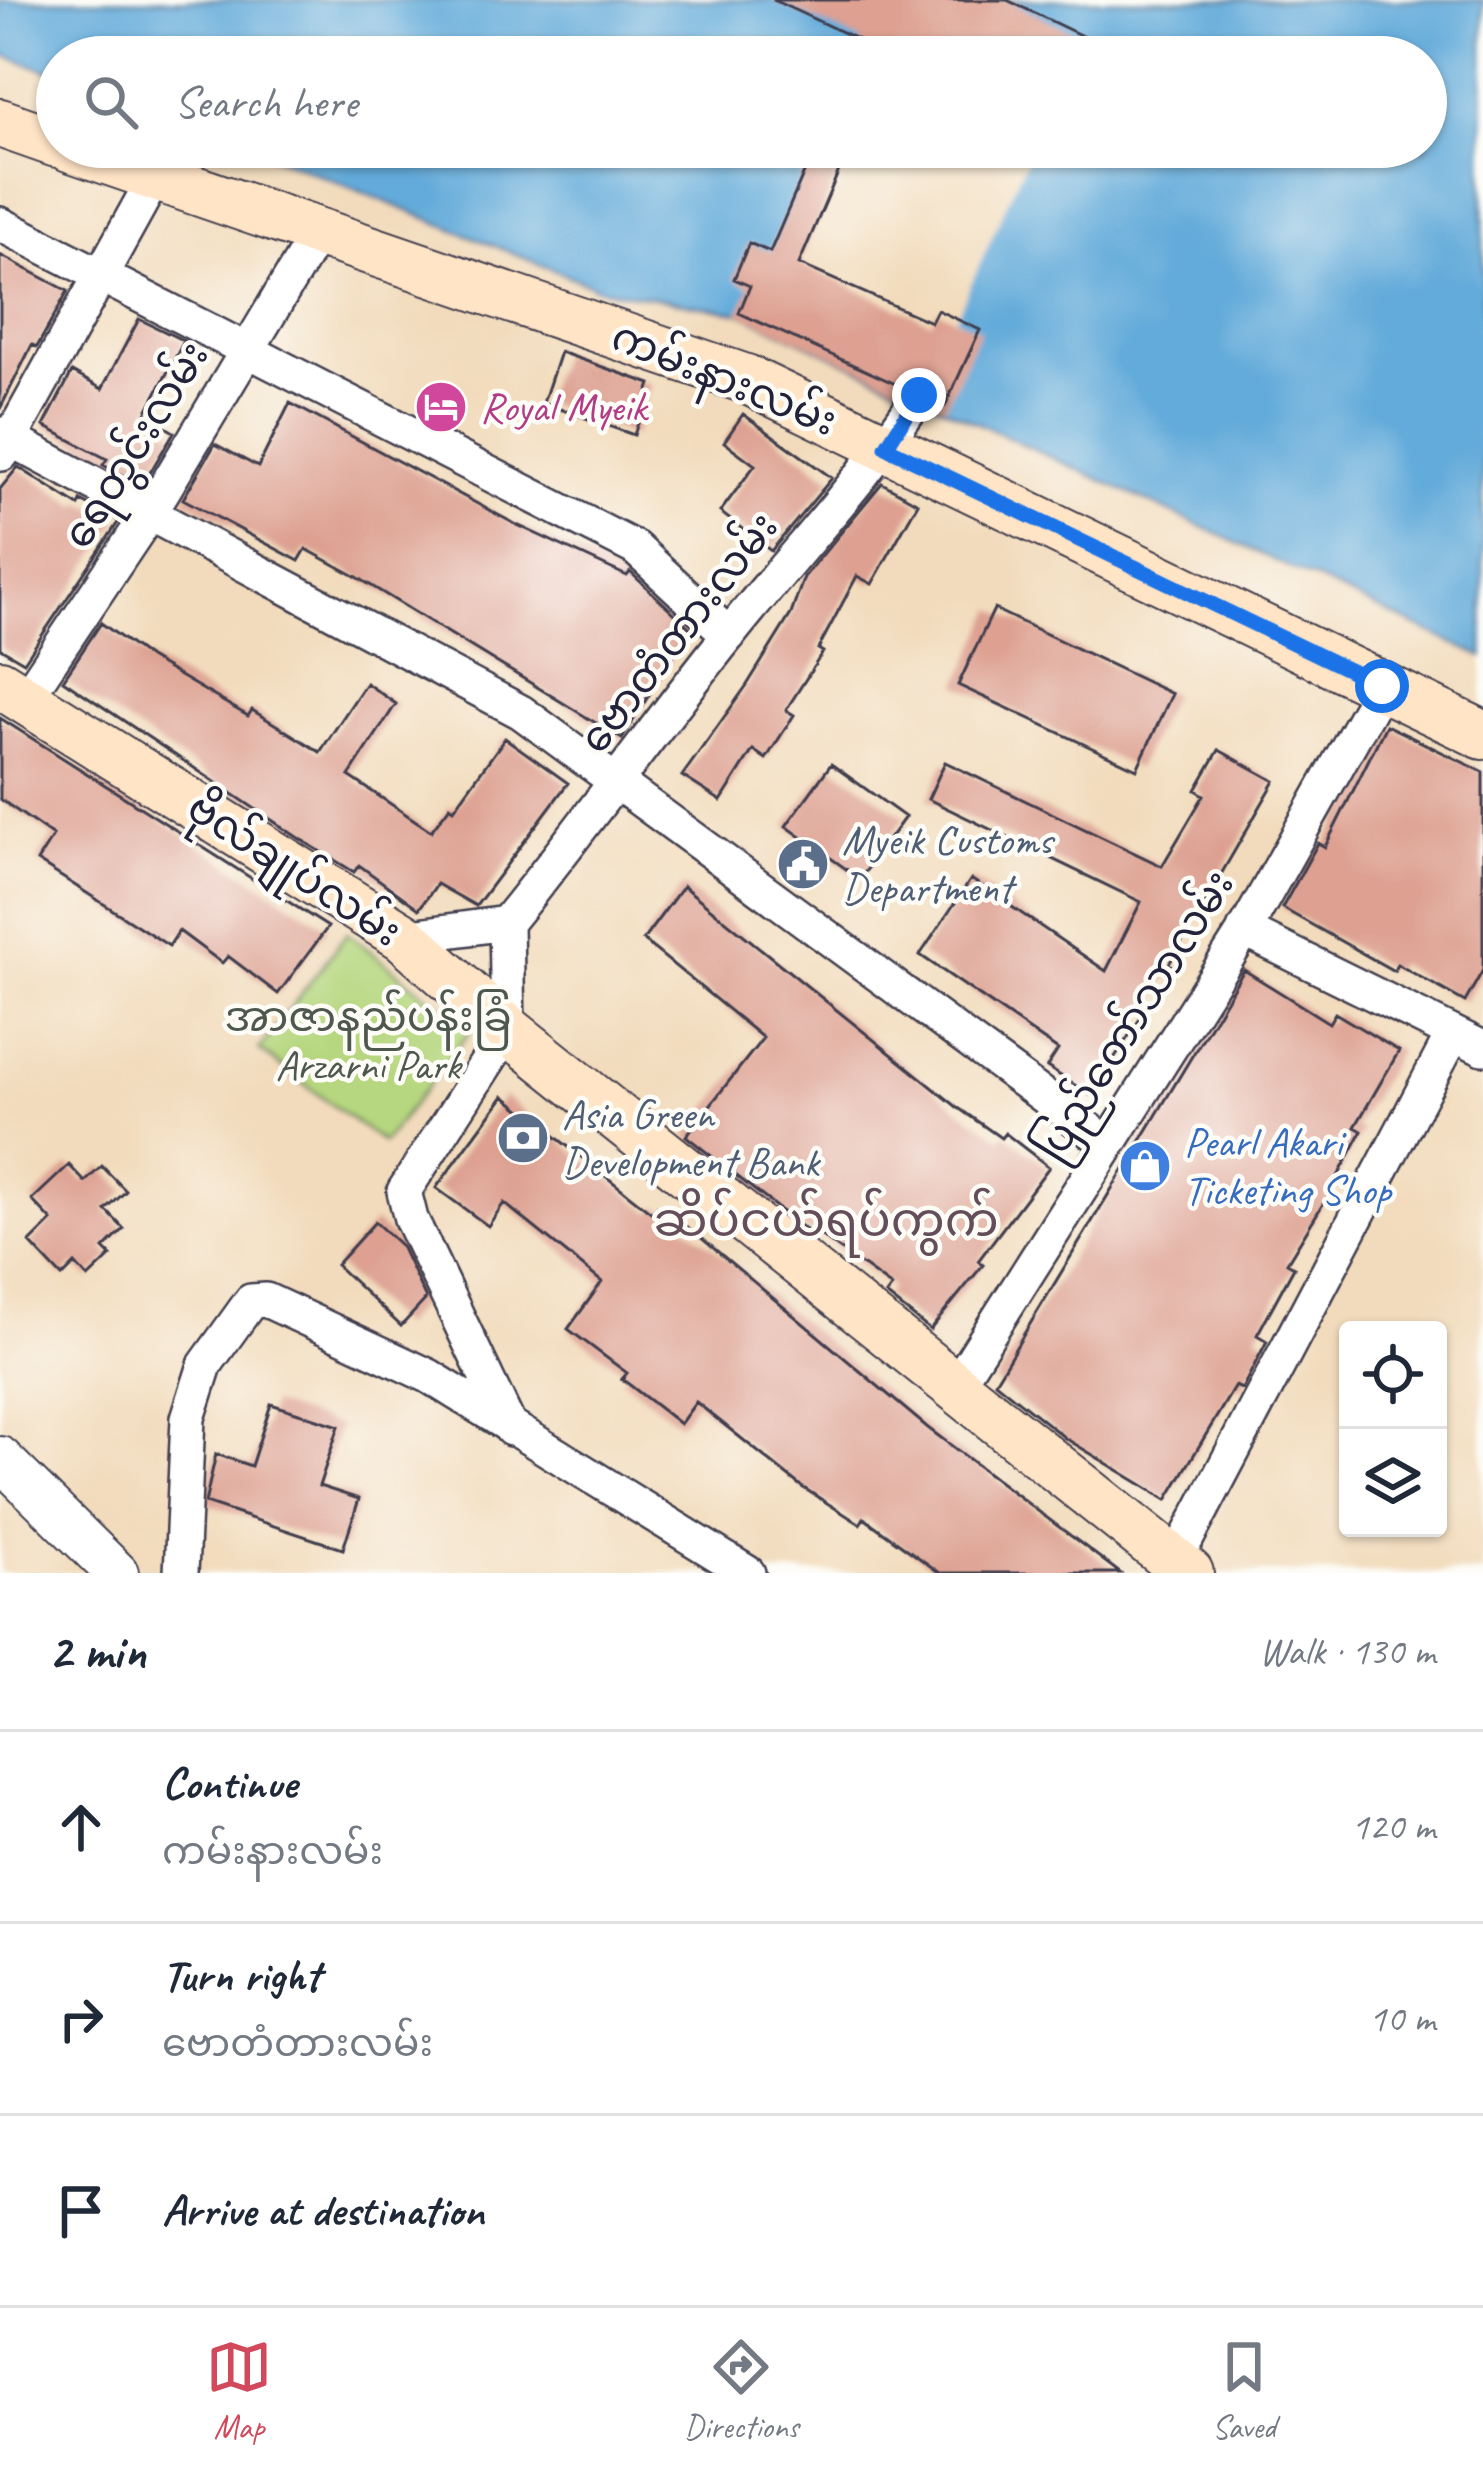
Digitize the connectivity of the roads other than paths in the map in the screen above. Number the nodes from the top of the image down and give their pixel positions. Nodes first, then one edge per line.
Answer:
1 (0, 123) edge
2 (36, 136) edge
3 (129, 168) edge
4 (155, 177) junction
5 (0, 224) edge
6 (317, 233) junction
7 (100, 273) junction
8 (246, 352) junction
9 (919, 395) dead end
10 (3, 443) edge
11 (886, 447) junction
12 (151, 511) junction
13 (729, 634) junction
14 (1382, 686) junction
15 (12, 692) edge
16 (1483, 735) edge
17 (620, 782) junction
18 (506, 923) junction
19 (1244, 930) junction
20 (404, 938) junction
21 (508, 1030) junction
22 (1468, 1041) edge
23 (1109, 1144) junction
24 (955, 1387) junction
25 (511, 1429) junction
26 (0, 1458) edge
27 (1182, 1567) edge
28 (117, 1573) edge
29 (181, 1573) edge
30 (748, 1573) edge

1 - 2 main road
3 - 4 main road, ကမ်းနားလမ်း
4 - 6 main road, ကမ်းနားလမ်း
4 - 7 street
5 - 7 street
6 - 8 street, ရေတွင်းလမ်း
6 - 11 main road, ကမ်းနားလမ်း
7 - 8 street
7 - 10 street
8 - 12 street, ရေတွင်းလမ်း
8 - 13 street
9 - 11 street, ဗောတံတားလမ်း
10 - 12 street
11 - 13 street, ဗောတံတားလမ်း
11 - 14 main road, ကမ်းနားလမ်း
12 - 15 street, ရေတွင်းလမ်း
12 - 17 street
13 - 17 street, ဗောတံတားလမ်း
14 - 16 main road, ကမ်းနားလမ်း
14 - 19 street, ပြည်တော်သာလမ်း
15 - 20 main road, ဗိုလ်ချုပ်လမ်း
17 - 18 street, ဗောတံတားလမ်း
17 - 23 street
18 - 20 street
18 - 21 street
19 - 22 street
19 - 23 street, ပြည်တော်သာလမ်း
20 - 21 main road, ဗိုလ်ချုပ်လမ်း
21 - 24 main road, ဗိုလ်ချုပ်လမ်း
21 - 25 street
22 - 27 street
23 - 24 street, ပြည်တော်သာလမ်း
24 - 27 main road, ဗိုလ်ချုပ်လမ်း
25 - 29 street
25 - 30 street
26 - 28 street

